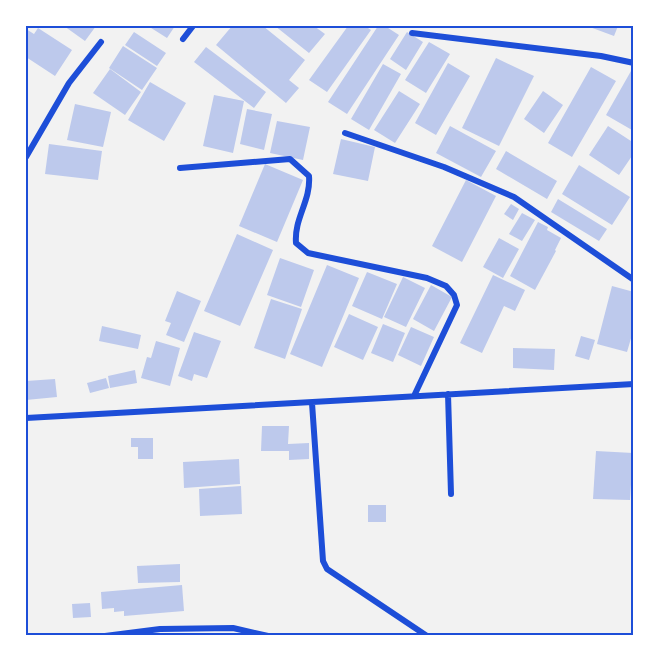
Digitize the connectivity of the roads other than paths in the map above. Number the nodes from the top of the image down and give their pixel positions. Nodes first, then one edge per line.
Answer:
1 (193, 26) edge
2 (412, 33) dead end
3 (183, 39) dead end
4 (101, 42) dead end
5 (633, 63) edge
6 (345, 134) dead end
7 (26, 157) edge
8 (180, 168) dead end
9 (633, 280) edge
10 (633, 384) edge
11 (448, 394) junction
12 (414, 396) junction
13 (312, 403) junction
14 (26, 418) edge
15 (451, 494) dead end
16 (105, 636) edge
17 (268, 636) edge
18 (427, 636) edge

1 - 3 street
2 - 5 street
4 - 7 street
6 - 9 street
8 - 12 street
10 - 11 street
11 - 12 street
11 - 15 street
12 - 13 street
13 - 14 street
13 - 18 street
16 - 17 street

